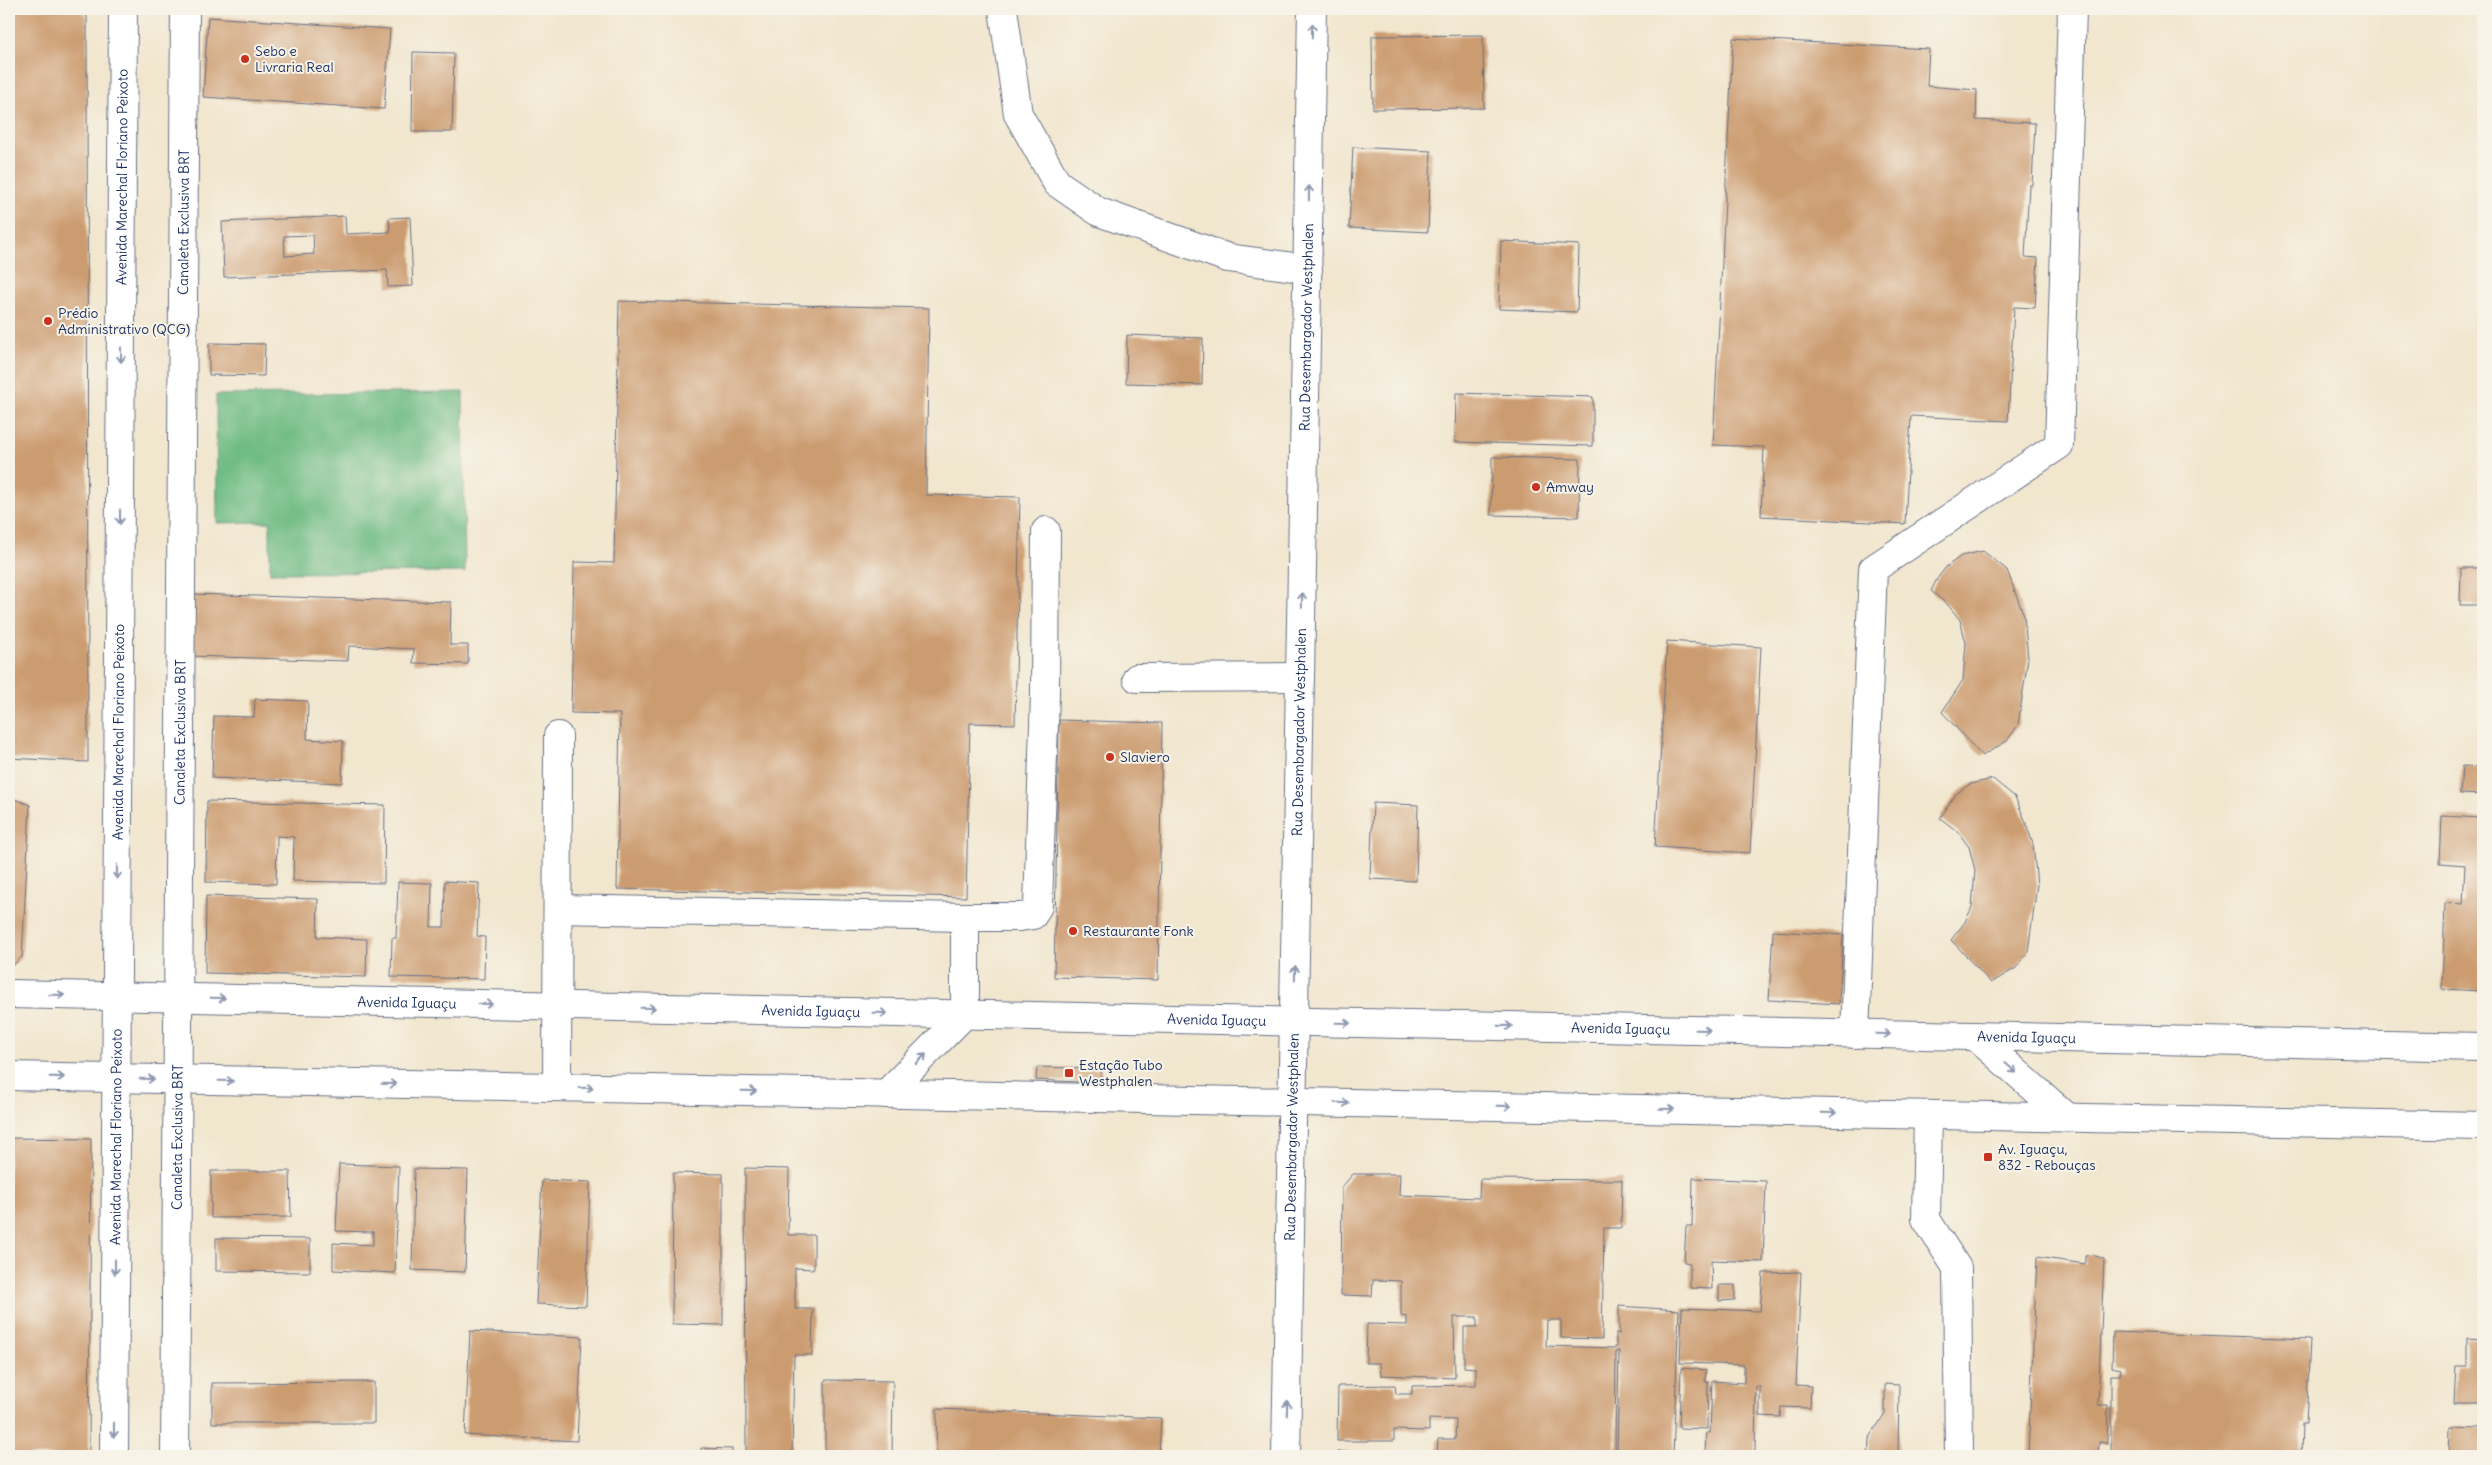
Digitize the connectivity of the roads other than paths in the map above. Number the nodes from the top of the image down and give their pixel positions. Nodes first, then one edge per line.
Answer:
1 (123, 9) edge
2 (184, 9) edge
3 (1003, 9) edge
4 (1312, 9) edge
5 (2072, 9) edge
6 (1308, 269) junction
7 (1046, 531) dead end
8 (1300, 677) junction
9 (1137, 678) dead end
10 (558, 736) dead end
11 (558, 909) junction
12 (964, 917) junction
13 (9, 994) edge
14 (117, 996) junction
15 (179, 997) junction
16 (559, 1006) junction
17 (965, 1014) junction
18 (1294, 1022) junction
19 (1856, 1034) junction
20 (1975, 1036) junction
21 (2483, 1047) edge
22 (9, 1076) edge
23 (116, 1078) junction
24 (178, 1080) junction
25 (557, 1087) junction
26 (886, 1094) junction
27 (1293, 1102) junction
28 (1928, 1115) junction
29 (2067, 1117) junction
30 (2483, 1126) edge
31 (114, 1456) edge
32 (175, 1456) edge
33 (1286, 1456) edge
34 (1959, 1456) edge

1 -> 14 main road, Avenida Marechal Floriano Peixoto
2 - 15 main road, Canaleta Exclusiva BRT
3 - 6 main road
6 -> 4 main road, Rua Desembargador Westphalen
5 - 19 main road
8 -> 6 main road, Rua Desembargador Westphalen
7 - 12 main road
8 - 9 main road
18 -> 8 main road, Rua Desembargador Westphalen
10 - 11 main road
11 - 12 main road
11 - 16 main road
12 - 17 main road
13 -> 14 main road, Avenida Iguaçu
14 - 15 main road, Avenida Iguaçu
14 - 23 main road, Avenida Marechal Floriano Peixoto
15 -> 16 main road, Avenida Iguaçu
15 - 24 main road, Canaleta Exclusiva BRT
16 -> 17 main road, Avenida Iguaçu
16 - 25 main road
17 - 18 main road, Avenida Iguaçu
26 -> 17 main road
18 -> 19 main road, Avenida Iguaçu
18 - 27 main road, Rua Desembargador Westphalen
19 -> 20 main road, Avenida Iguaçu
20 - 21 main road, Avenida Iguaçu
20 -> 29 main road
22 -> 23 main road
23 -> 24 main road
23 -> 31 main road, Avenida Marechal Floriano Peixoto
24 -> 25 main road
24 - 32 main road, Canaleta Exclusiva BRT
25 -> 26 main road
26 - 27 main road
27 -> 28 main road
33 -> 27 main road, Rua Desembargador Westphalen
28 - 29 main road
28 - 34 main road
29 - 30 main road

